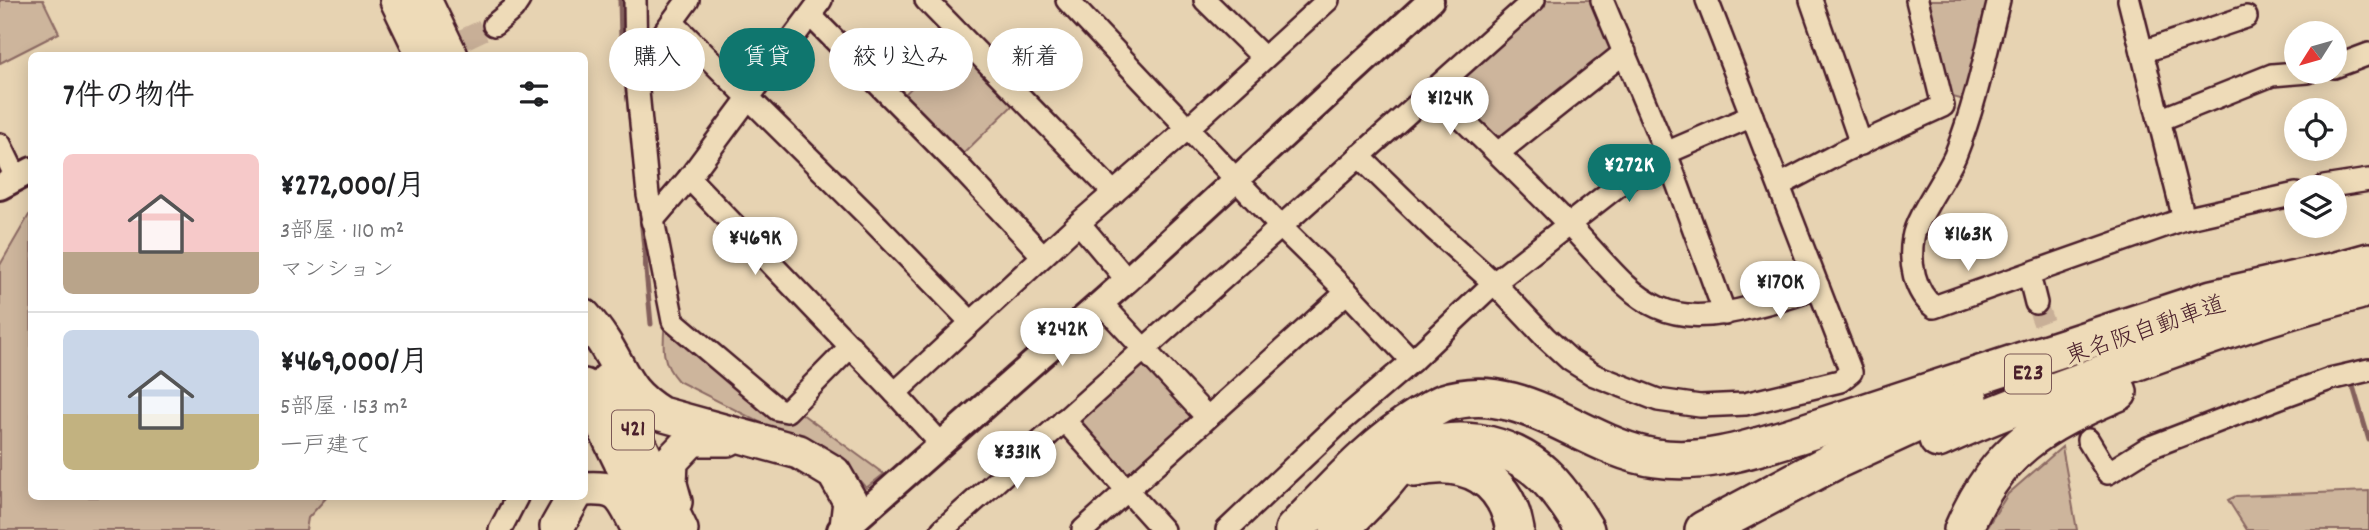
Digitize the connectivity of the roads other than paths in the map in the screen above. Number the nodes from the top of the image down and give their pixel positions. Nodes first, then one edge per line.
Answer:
1 (397, 0) edge
2 (424, 0) edge
3 (519, 0) edge
4 (635, 0) edge
5 (688, 0) edge
6 (926, 0) edge
7 (1067, 0) edge
8 (1205, 0) edge
9 (1328, 0) edge
10 (1431, 0) edge
11 (1534, 0) edge
12 (1602, 0) edge
13 (1707, 0) edge
14 (1811, 0) edge
15 (1917, 0) edge
16 (1999, 0) edge
17 (2129, 0) edge
18 (816, 8) edge
19 (2246, 17) dead end
20 (672, 22) junction
21 (494, 25) tunnel mouth
22 (635, 28) edge
23 (668, 28) edge
24 (422, 52) edge
25 (450, 52) edge
26 (1625, 52) junction
27 (2142, 52) junction
28 (2369, 54) edge
29 (1265, 58) junction
30 (2347, 62) edge
31 (2284, 74) edge
32 (1433, 90) junction
33 (638, 91) edge
34 (748, 96) junction
35 (1943, 106) junction
36 (1972, 109) junction
37 (1752, 116) junction
38 (2159, 120) junction
39 (1188, 128) junction
40 (0, 144) edge
41 (1861, 144) junction
42 (1497, 153) junction
43 (1666, 153) junction
44 (1359, 156) junction
45 (689, 178) junction
46 (16, 179) edge
47 (1236, 180) junction
48 (2369, 180) edge
49 (2347, 183) edge
50 (1780, 185) junction
51 (1114, 193) junction
52 (2284, 197) edge
53 (2184, 219) junction
54 (652, 221) junction
55 (1079, 223) junction
56 (1569, 225) junction
57 (1280, 226) junction
58 (1043, 256) junction
59 (2369, 262) edge
60 (2029, 275) junction
61 (1127, 280) junction
62 (1494, 284) junction
63 (1818, 286) junction
64 (2344, 286) edge
65 (1346, 292) junction
66 (1101, 303) junction
67 (2036, 303) tunnel mouth
68 (1726, 314) junction
69 (588, 321) edge
70 (971, 323) junction
71 (588, 339) edge
72 (851, 346) junction
73 (1143, 349) junction
74 (1412, 361) junction
75 (2369, 370) edge
76 (895, 393) junction
77 (588, 394) edge
78 (1207, 417) junction
79 (1064, 420) junction
80 (2088, 440) tunnel mouth
81 (942, 445) junction
82 (799, 452) junction
83 (1370, 452) junction
84 (588, 489) edge
85 (1126, 489) junction
86 (1379, 489) junction
87 (515, 500) edge
88 (572, 500) edge
89 (559, 518) edge
90 (852, 527) edge
91 (500, 530) edge
92 (640, 530) edge
93 (654, 530) edge
94 (681, 530) edge
95 (942, 530) edge
96 (1083, 530) edge
97 (1163, 530) edge
98 (1227, 530) edge
99 (1294, 530) edge
100 (1339, 530) edge
101 (1515, 530) edge
102 (1585, 530) edge
103 (1607, 530) edge
104 (1704, 530) edge
105 (1754, 530) edge
106 (1963, 530) edge

1 - 24 highway
2 - 25 highway
3 - 21 street
4 - 22 street
5 - 20 street
6 - 51 street
7 - 39 street
8 - 29 street
9 - 29 street
10 - 47 street
11 - 32 street
12 - 26 street
13 - 37 street
14 - 41 street
15 - 35 street
16 - 36 street
17 - 27 street
18 - 34 street
18 - 58 street
19 - 27 street
20 - 23 street
20 - 34 street
26 - 42 street
26 - 43 street
27 - 38 street
28 - 30 street
29 - 39 street
31 - 38 street
32 - 42 street
32 - 44 street
33 - 54 street
34 - 45 street
34 - 70 street
35 - 36 street
35 - 41 street
36 - 60 street
37 - 43 street
37 - 50 street
38 - 53 street
39 - 47 street
39 - 51 street
40 - 46 street
41 - 50 street
42 - 56 street
43 - 56 street
43 - 68 street
44 - 57 street
44 - 62 street
45 - 54 street
45 - 72 street
47 - 57 street
47 - 61 street
48 - 49 street
50 - 63 street
51 - 55 street
52 - 53 street
53 - 60 street
54 - 72 street
55 - 58 street
55 - 61 street
56 - 62 street
56 - 68 street
57 - 65 street
57 - 73 street
58 - 70 street
59 - 64 highway, 東名阪自動車道 / E23
60 - 67 street
61 - 66 street
62 - 63 street
62 - 74 street
63 - 68 street
64 - 83 highway
64 - 104 highway, 東名阪自動車道 / E23
64 - 105 highway, 東名阪自動車道 / E23
64 - 106 highway
65 - 74 street
65 - 78 street
66 - 73 street
66 - 81 street
69 - 82 highway
70 - 76 street
71 - 94 highway, 421
72 - 76 street
73 - 78 street
73 - 79 street
74 - 98 street
75 - 80 street
76 - 81 street
77 - 93 highway, 421
78 - 85 street
79 - 85 street
79 - 95 street
81 - 90 street
82 - 90 highway
82 - 94 highway
83 - 99 highway
83 - 103 highway
84 - 92 highway
85 - 96 street
85 - 97 street
86 - 100 highway
86 - 101 highway
86 - 102 highway
87 - 91 street
88 - 89 highway

